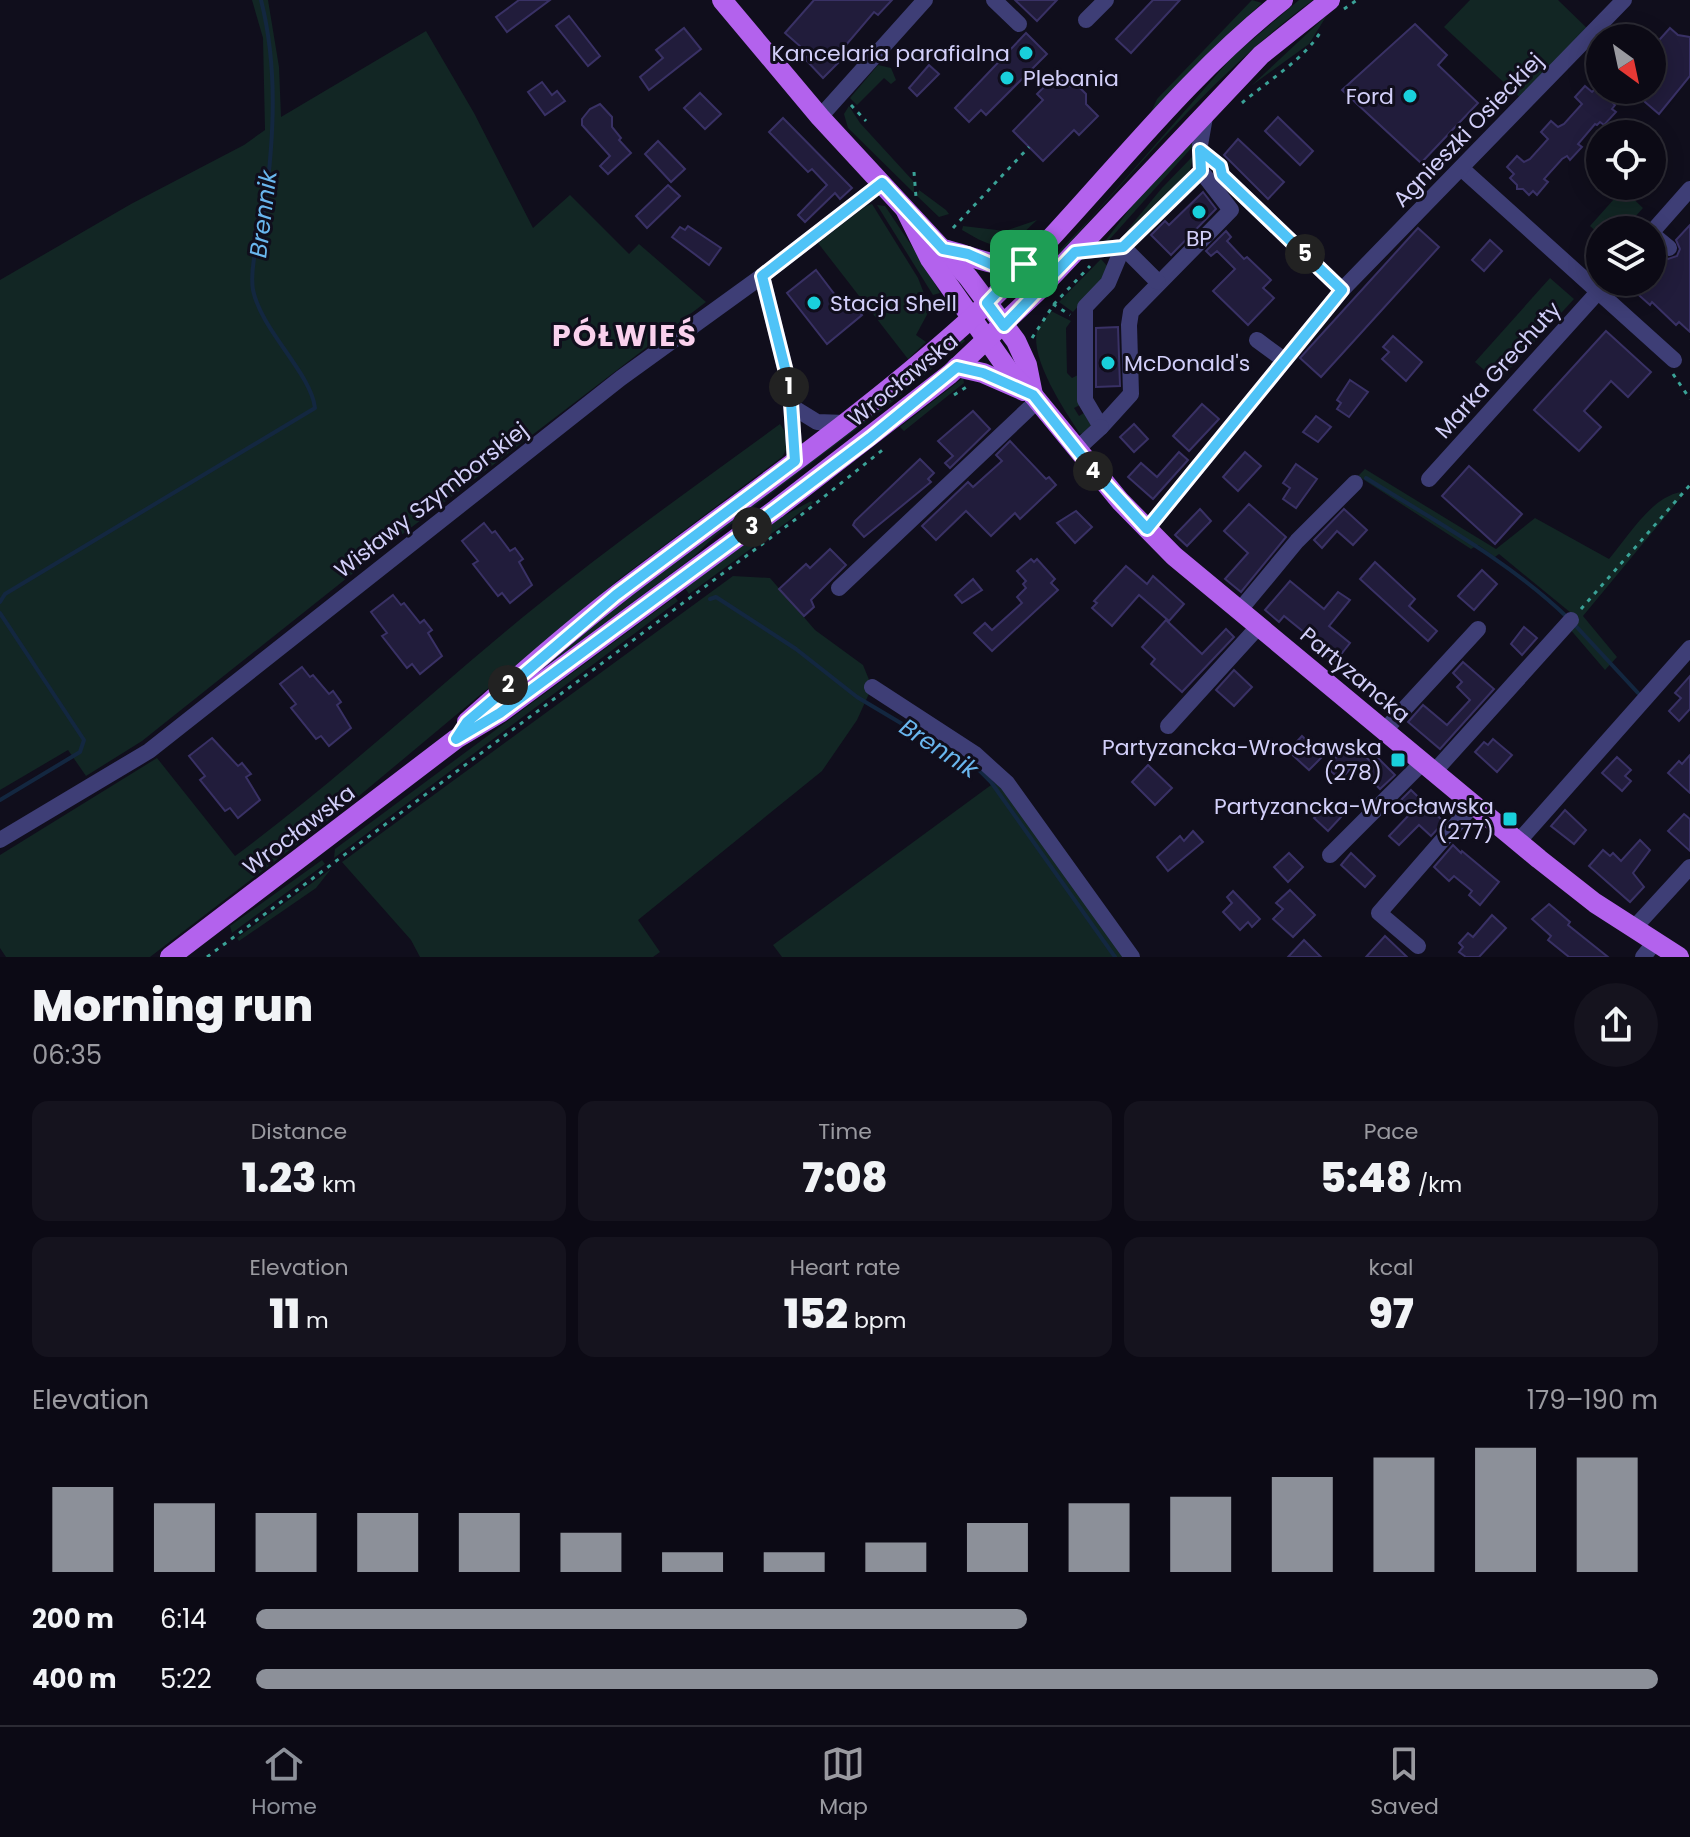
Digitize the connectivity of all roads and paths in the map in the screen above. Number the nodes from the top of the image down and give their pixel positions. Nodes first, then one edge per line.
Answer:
1 (722, 0) edge
2 (925, 0) edge
3 (994, 0) edge
4 (1106, 0) edge
5 (1283, 0) edge
6 (1330, 0) edge
7 (1624, 0) edge
8 (1086, 20) dead end
9 (1019, 24) dead end
10 (849, 102) dead end
11 (1206, 111) junction
12 (820, 117) junction
13 (866, 121) dead end
14 (1029, 147) dead end
15 (1200, 150) junction
16 (1461, 168) junction
17 (1201, 171) junction
18 (914, 172) dead end
19 (882, 183) junction
20 (1690, 189) edge
21 (911, 204) junction
22 (1666, 217) edge
23 (953, 228) dead end
24 (1666, 245) edge
25 (1123, 247) junction
26 (1669, 248) dead end
27 (943, 249) junction
28 (1075, 252) junction
29 (1024, 264) junction
30 (1586, 273) edge
31 (762, 276) junction
32 (1158, 282) junction
33 (1342, 290) junction
34 (1595, 296) edge
35 (1612, 296) edge
36 (942, 302) dead end
37 (987, 303) junction
38 (1054, 304) dead end
39 (933, 305) dead end
40 (970, 319) junction
41 (1004, 326) junction
42 (1034, 337) dead end
43 (1257, 340) dead end
44 (987, 341) junction
45 (1284, 360) junction
46 (1674, 360) joint
47 (957, 367) junction
48 (971, 384) dead end
49 (1035, 398) junction
50 (1690, 399) edge
51 (944, 401) dead end
52 (791, 406) junction
53 (845, 423) junction
54 (1101, 427) junction
55 (896, 439) dead end
56 (1076, 450) junction
57 (795, 461) junction
58 (1429, 479) dead end
59 (1355, 483) dead end
60 (1690, 485) edge
61 (1147, 529) junction
62 (839, 588) dead end
63 (1239, 611) junction
64 (1571, 620) joint
65 (1258, 627) junction
66 (1478, 629) dead end
67 (1690, 648) edge
68 (872, 687) dead end
69 (1168, 726) dead end
70 (1384, 731) junction
71 (456, 739) junction
72 (1428, 767) junction
73 (1473, 805) junction
74 (0, 840) edge
75 (1518, 842) junction
76 (1330, 855) dead end
77 (1690, 867) edge
78 (1634, 928) junction
79 (1418, 946) dead end
80 (1649, 949) edge
81 (170, 957) edge
82 (207, 957) edge
83 (1132, 957) edge
84 (1679, 957) edge

1 - 12 main road
2 - 12 street
3 - 9 street
4 - 8 street
5 - 29 main road, Wrocławska
6 - 11 main road, Wrocławska
7 - 16 street, Agnieszki Osieckiej
10 - 13 path
11 - 15 street
11 - 28 main road, Wrocławska
12 - 19 main road
14 - 23 path
15 - 17 street
15 - 33 street
16 - 30 street
16 - 33 street, Agnieszki Osieckiej
17 - 25 street
17 - 32 street
18 - 21 path
19 - 21 main road
19 - 31 street, Wisławy Szymborskiej
20 - 22 street
21 - 27 main road, Partyzancka
21 - 40 main road, Partyzancka
24 - 26 street
25 - 28 street
25 - 32 street
25 - 54 street
27 - 29 main road
27 - 37 main road, Partyzancka
28 - 41 main road, Wrocławska
29 - 37 main road, Wrocławska
31 - 52 street
31 - 74 street, Wisławy Szymborskiej
32 - 54 street
33 - 45 street, Agnieszki Osieckiej
34 - 58 street, Marka Grechuty
35 - 46 street
36 - 39 path
37 - 40 main road, Wrocławska
37 - 41 main road, Partyzancka
38 - 42 path
40 - 44 main road, Partyzancka
40 - 53 main road, Wrocławska
41 - 44 main road, Wrocławska
41 - 49 main road, Partyzancka
43 - 45 street
44 - 47 main road, Wrocławska
44 - 49 main road, Partyzancka
45 - 61 street, Agnieszki Osieckiej
46 - 50 path
47 - 49 main road
47 - 71 main road, Wrocławska
48 - 51 path
49 - 56 main road, Partyzancka
49 - 62 street
52 - 53 street
52 - 57 street
53 - 57 main road, Wrocławska
54 - 56 street
55 - 82 path
56 - 61 main road, Partyzancka
57 - 71 main road, Wrocławska
59 - 63 street
60 - 64 path
61 - 63 main road, Partyzancka
63 - 65 main road, Partyzancka
64 - 72 street
65 - 69 street
65 - 70 main road, Partyzancka
66 - 70 street
67 - 75 street
68 - 83 street
70 - 72 main road, Partyzancka
71 - 81 main road, Wrocławska
72 - 73 main road, Partyzancka
72 - 76 street
73 - 75 main road, Partyzancka
73 - 79 street
75 - 78 main road, Partyzancka
77 - 78 street
78 - 80 main road, Partyzancka
80 - 84 main road, Partyzancka

